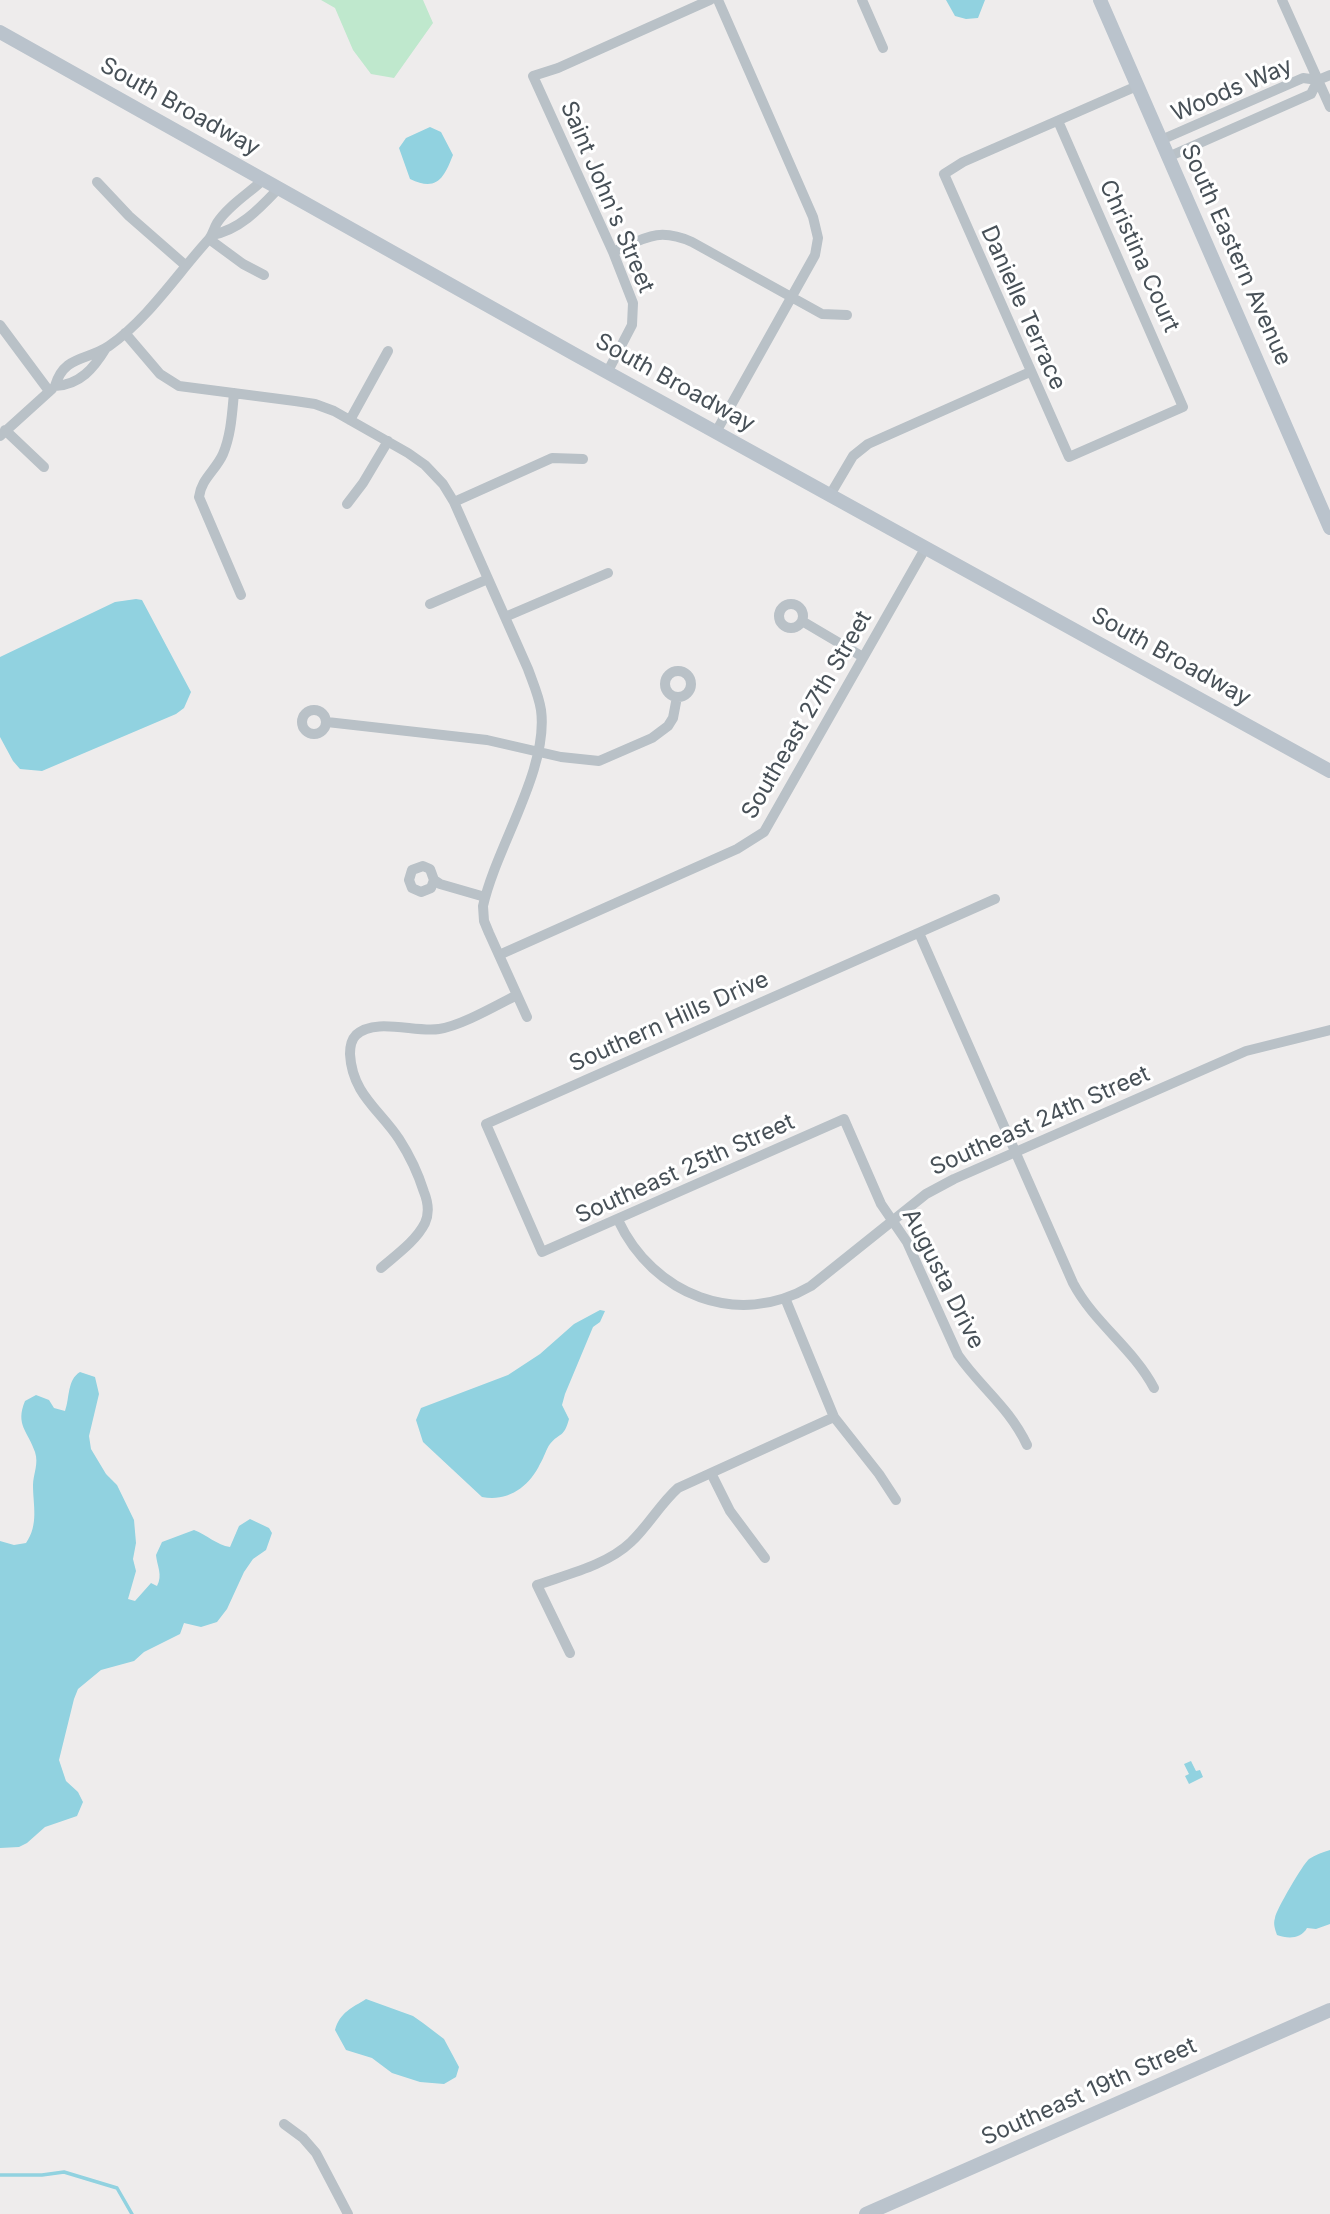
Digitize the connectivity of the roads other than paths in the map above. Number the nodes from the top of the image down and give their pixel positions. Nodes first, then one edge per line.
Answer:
1 (710, 0) edge
2 (718, 0) edge
3 (862, 0) edge
4 (1100, 0) edge
5 (1282, 0) edge
6 (0, 32) edge
7 (883, 48) dead end
8 (1330, 75) edge
9 (1318, 80) junction
10 (1137, 86) junction
11 (1330, 107) edge
12 (1058, 121) junction
13 (1161, 141) junction
14 (1168, 157) junction
15 (262, 180) junction
16 (97, 182) dead end
17 (279, 188) junction
18 (211, 237) junction
19 (612, 252) junction
20 (185, 265) junction
21 (264, 275) dead end
22 (791, 297) junction
23 (847, 315) dead end
24 (0, 325) edge
25 (125, 333) junction
26 (106, 348) junction
27 (388, 351) dead end
28 (608, 372) junction
29 (1030, 372) junction
30 (52, 389) junction
31 (234, 393) junction
32 (350, 420) junction
33 (716, 432) junction
34 (2, 433) edge
35 (388, 441) junction
36 (1069, 457) joint
37 (583, 458) dead end
38 (44, 467) dead end
39 (830, 495) junction
40 (454, 502) junction
41 (347, 503) dead end
42 (1330, 528) edge
43 (926, 547) junction
44 (608, 573) dead end
45 (488, 579) junction
46 (241, 595) dead end
47 (430, 604) dead end
48 (505, 617) junction
49 (802, 621) dead end
50 (863, 657) junction
51 (677, 697) dead end
52 (327, 722) dead end
53 (539, 752) junction
54 (1330, 771) edge
55 (434, 880) dead end
56 (485, 897) junction
57 (995, 899) dead end
58 (919, 933) junction
59 (499, 956) junction
60 (517, 995) junction
61 (527, 1017) dead end
62 (1330, 1030) edge
63 (844, 1119) joint
64 (1016, 1152) junction
65 (618, 1220) junction
66 (893, 1220) junction
67 (542, 1252) joint
68 (381, 1268) dead end
69 (785, 1298) junction
70 (1154, 1388) dead end
71 (834, 1418) junction
72 (1027, 1445) dead end
73 (711, 1473) junction
74 (896, 1500) dead end
75 (765, 1558) dead end
76 (570, 1653) dead end
77 (1330, 2010) edge
78 (284, 2124) dead end
79 (348, 2214) edge
80 (866, 2214) edge

1 - 19 street, Saint John's Street
2 - 22 street
3 - 7 street
4 - 10 street, South Eastern Avenue
5 - 9 street
6 - 15 street, South Broadway
8 - 9 street, Woods Way
9 - 11 street
9 - 13 street, Woods Way
9 - 14 street, Woods Way
10 - 12 street
10 - 13 street, South Eastern Avenue
12 - 29 street, Danielle Terrace
12 - 36 street, Christina Court
13 - 14 street, South Eastern Avenue
14 - 42 street, South Eastern Avenue
15 - 17 street, South Broadway
15 - 18 street
16 - 20 street
17 - 18 street
17 - 28 street, South Broadway
18 - 20 street
18 - 21 street
19 - 22 street
19 - 28 street, Saint John's Street
20 - 25 street
22 - 23 street
22 - 33 street
24 - 30 street
25 - 26 street
25 - 31 street
26 - 30 street
26 - 30 street
27 - 32 street
28 - 33 street, South Broadway
29 - 36 street, Danielle Terrace
29 - 39 street
30 - 34 street
31 - 32 street
31 - 46 street
32 - 35 street
33 - 39 street, South Broadway
34 - 38 street
35 - 40 street
35 - 41 street
37 - 40 street
39 - 43 street, South Broadway
40 - 45 street
43 - 50 street, Southeast 27th Street
43 - 54 street, South Broadway
44 - 48 street
45 - 47 street
45 - 48 street
48 - 53 street
49 - 50 street
50 - 59 street, Southeast 27th Street
51 - 53 street
52 - 53 street
53 - 56 street
55 - 56 street
56 - 59 street
57 - 58 street, Southern Hills Drive
58 - 64 street
58 - 67 street, Southern Hills Drive
59 - 60 street
60 - 61 street
60 - 68 street
62 - 64 street, Southeast 24th Street
63 - 65 street, Southeast 25th Street
63 - 66 street, Augusta Drive
64 - 66 street, Southeast 24th Street
64 - 70 street
65 - 67 street, Southeast 25th Street
65 - 69 street, Southeast 24th Street
66 - 69 street, Southeast 24th Street
66 - 72 street, Augusta Drive
69 - 71 street
71 - 73 street
71 - 74 street
73 - 75 street
73 - 76 street
77 - 80 street, Southeast 19th Street
78 - 79 street

